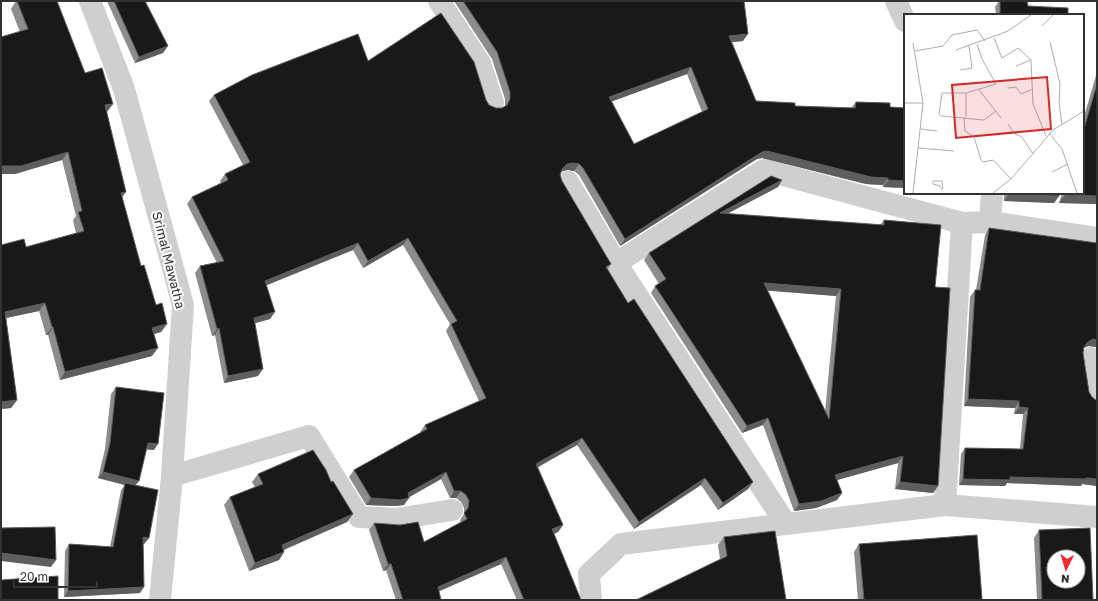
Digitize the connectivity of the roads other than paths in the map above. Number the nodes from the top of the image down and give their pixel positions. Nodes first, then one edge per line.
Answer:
1 (90, 1) edge
2 (439, 1) edge
3 (896, 1) edge
4 (904, 19) edge
5 (493, 103) dead end
6 (568, 182) dead end
7 (992, 194) edge
8 (990, 222) junction
9 (962, 223) junction
10 (1097, 238) edge
11 (616, 263) junction
12 (1091, 358) dead end
13 (1097, 396) edge
14 (172, 476) junction
15 (945, 505) junction
16 (452, 510) dead end
17 (1097, 517) edge
18 (786, 524) junction
19 (160, 600) edge
20 (591, 600) edge

1 - 14 street, Srimal Mawatha
2 - 5 street
3 - 4 street
6 - 11 street
7 - 8 street
8 - 9 street
8 - 10 street
9 - 11 street
9 - 15 street
11 - 18 street
12 - 13 street
14 - 16 street
14 - 19 street, Srimal Mawatha
15 - 17 street
15 - 18 street
18 - 20 street

